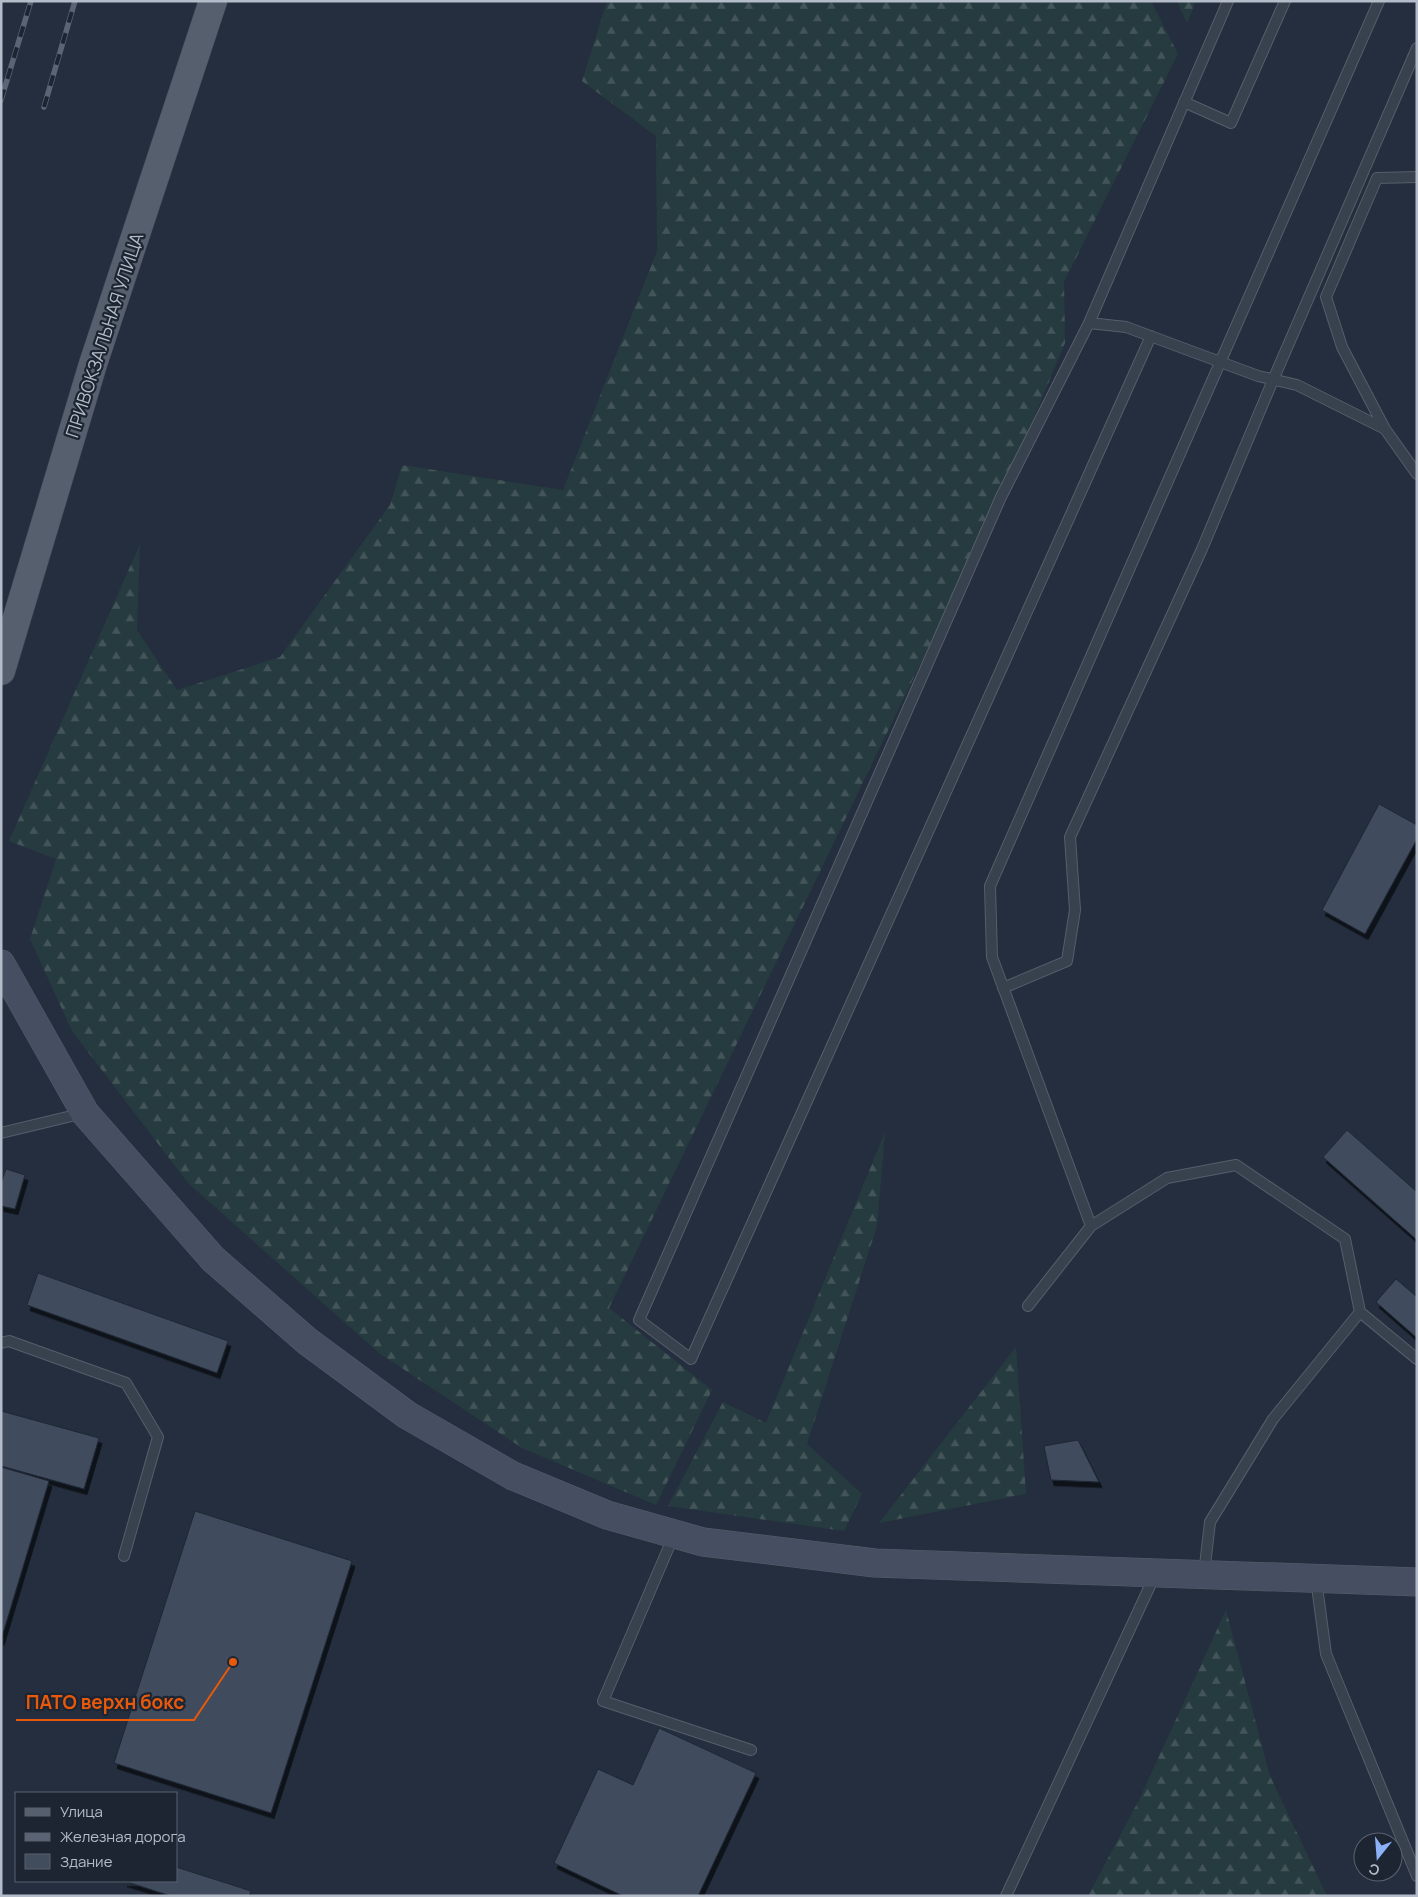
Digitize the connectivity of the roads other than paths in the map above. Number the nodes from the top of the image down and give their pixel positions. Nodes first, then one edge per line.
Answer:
1 (213, 1) edge
2 (1228, 1) edge
3 (1285, 1) edge
4 (1379, 1) edge
5 (1417, 48) edge
6 (1184, 102) junction
7 (1417, 177) edge
8 (1089, 323) junction
9 (1151, 336) junction
10 (1221, 363) junction
11 (1273, 380) junction
12 (1385, 429) junction
13 (1417, 474) edge
14 (1, 671) edge
15 (2, 965) edge
16 (1003, 988) junction
17 (85, 1113) junction
18 (1, 1133) edge
19 (1091, 1226) junction
20 (1028, 1306) dead end
21 (1360, 1312) junction
22 (1, 1343) edge
23 (1417, 1359) edge
24 (675, 1534) junction
25 (124, 1556) dead end
26 (1155, 1574) junction
27 (1204, 1575) junction
28 (1316, 1579) junction
29 (1417, 1582) edge
30 (750, 1750) dead end
31 (1417, 1876) edge
32 (1006, 1896) edge

1 - 14 main road, ПРИВОКЗАЛЬНАЯ УЛИЦА
2 - 6 lane
3 - 6 lane
4 - 10 lane
5 - 11 lane
6 - 8 lane
7 - 12 lane
8 - 9 lane
8 - 9 lane
9 - 10 lane
10 - 11 lane
10 - 16 lane
11 - 12 lane
11 - 16 lane
12 - 13 lane
15 - 17 street
16 - 19 lane
17 - 18 lane
17 - 24 street
19 - 20 lane
19 - 21 lane
21 - 23 lane
21 - 27 lane
22 - 25 lane
24 - 26 street
24 - 30 lane
26 - 27 street
26 - 32 lane
27 - 28 street
28 - 29 street
28 - 31 lane

